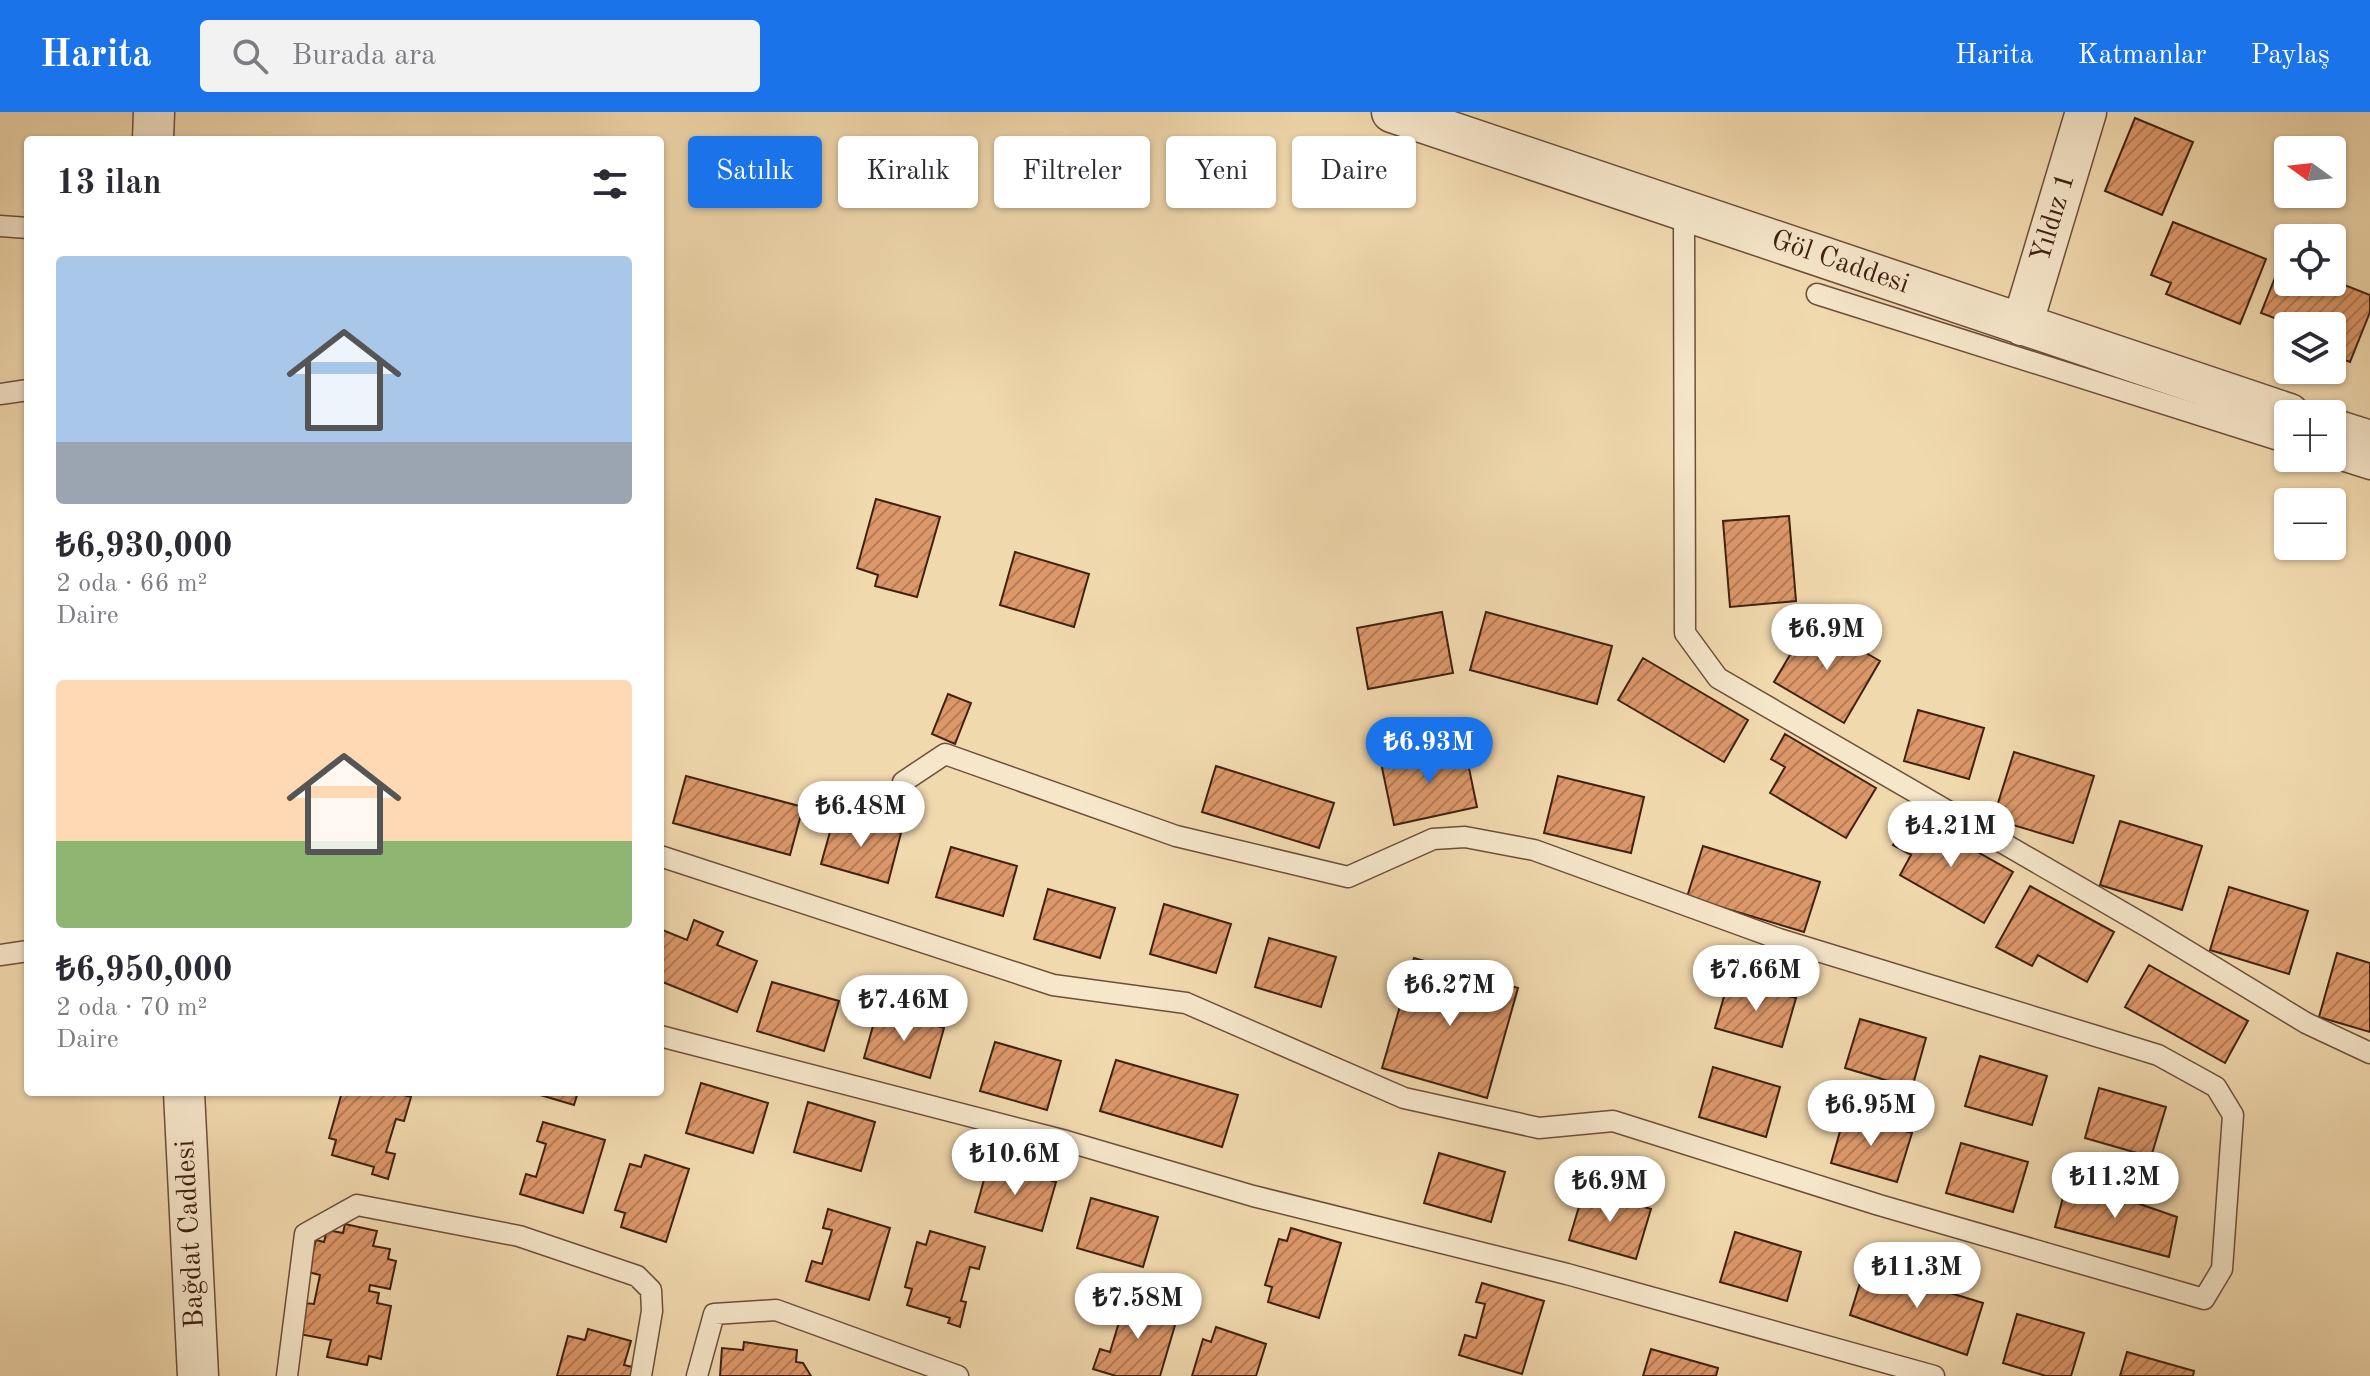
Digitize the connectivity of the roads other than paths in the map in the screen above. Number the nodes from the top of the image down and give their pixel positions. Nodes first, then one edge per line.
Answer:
1 (154, 112) edge
2 (1392, 112) edge
3 (2086, 112) edge
4 (153, 136) edge
5 (1684, 211) junction
6 (0, 226) edge
7 (24, 228) edge
8 (1817, 294) dead end
9 (2022, 325) junction
10 (24, 391) edge
11 (0, 394) edge
12 (2274, 409) edge
13 (2346, 433) edge
14 (2274, 439) edge
15 (2370, 441) edge
16 (2346, 461) edge
17 (2370, 469) edge
18 (903, 782) dead end
19 (664, 857) edge
20 (24, 952) edge
21 (0, 955) edge
22 (664, 1037) edge
23 (2370, 1053) edge
24 (184, 1096) edge
25 (198, 1376) edge
26 (287, 1376) edge
27 (641, 1376) edge
28 (697, 1376) edge
29 (958, 1376) edge
30 (1934, 1376) edge

1 - 4 street
2 - 5 street, Göl Caddesi
3 - 9 street, Yıldız 1
5 - 9 street, Göl Caddesi
5 - 23 lane
6 - 7 lane
8 - 14 lane
9 - 12 street, Göl Caddesi
10 - 11 lane
13 - 15 street
16 - 17 lane
18 - 19 lane
20 - 21 lane
22 - 30 lane
24 - 25 street, Bağdat Caddesi
26 - 27 lane
28 - 29 lane

